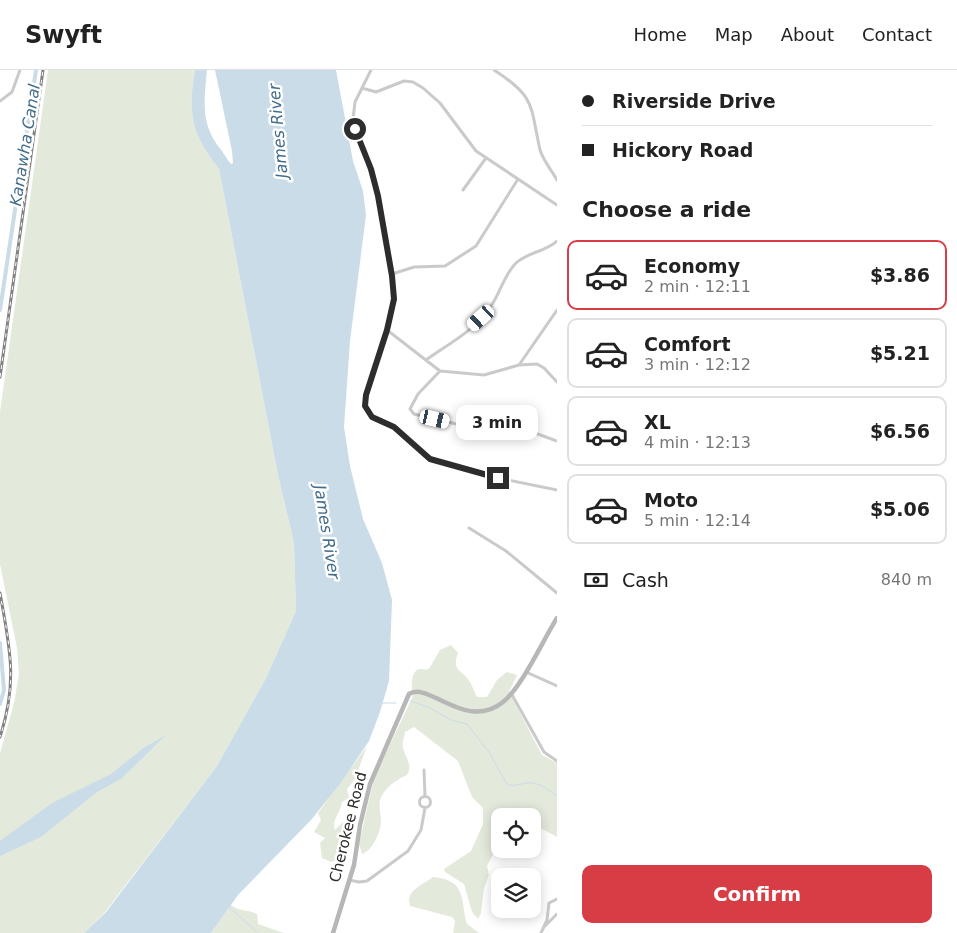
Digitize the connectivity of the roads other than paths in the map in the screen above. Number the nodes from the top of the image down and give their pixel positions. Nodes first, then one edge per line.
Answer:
1 (20, 70) edge
2 (371, 70) edge
3 (494, 70) edge
4 (362, 88) junction
5 (0, 101) edge
6 (486, 158) junction
7 (518, 179) junction
8 (557, 180) edge
9 (463, 190) dead end
10 (557, 205) edge
11 (557, 242) edge
12 (392, 274) junction
13 (557, 310) edge
14 (387, 330) junction
15 (426, 360) junction
16 (519, 365) junction
17 (440, 371) junction
18 (557, 382) edge
19 (557, 441) edge
20 (557, 490) edge
21 (469, 528) dead end
22 (557, 593) edge
23 (557, 618) edge
24 (525, 672) junction
25 (557, 686) edge
26 (511, 693) junction
27 (557, 761) edge
28 (424, 770) dead end
29 (425, 796) junction
30 (425, 808) junction
31 (349, 880) junction
32 (557, 899) edge
33 (557, 914) edge
34 (545, 927) junction
35 (333, 933) edge
36 (541, 933) edge

1 - 5 street
2 - 4 street
3 - 8 street
4 - 6 street
4 - 12 street
6 - 7 street
6 - 9 street
7 - 10 street
7 - 12 street
11 - 15 street
12 - 14 street
13 - 16 street
14 - 15 street
14 - 20 street
15 - 17 street
16 - 17 street
16 - 18 street
17 - 19 street
21 - 22 street
23 - 24 street, Cherokee Road
24 - 25 street
24 - 26 street, Cherokee Road
26 - 27 street
26 - 31 street, Cherokee Road
28 - 29 street
29 - 30 street
29 - 30 street
30 - 31 street
31 - 35 street, Cherokee Road
32 - 34 street
33 - 34 street
34 - 36 street

